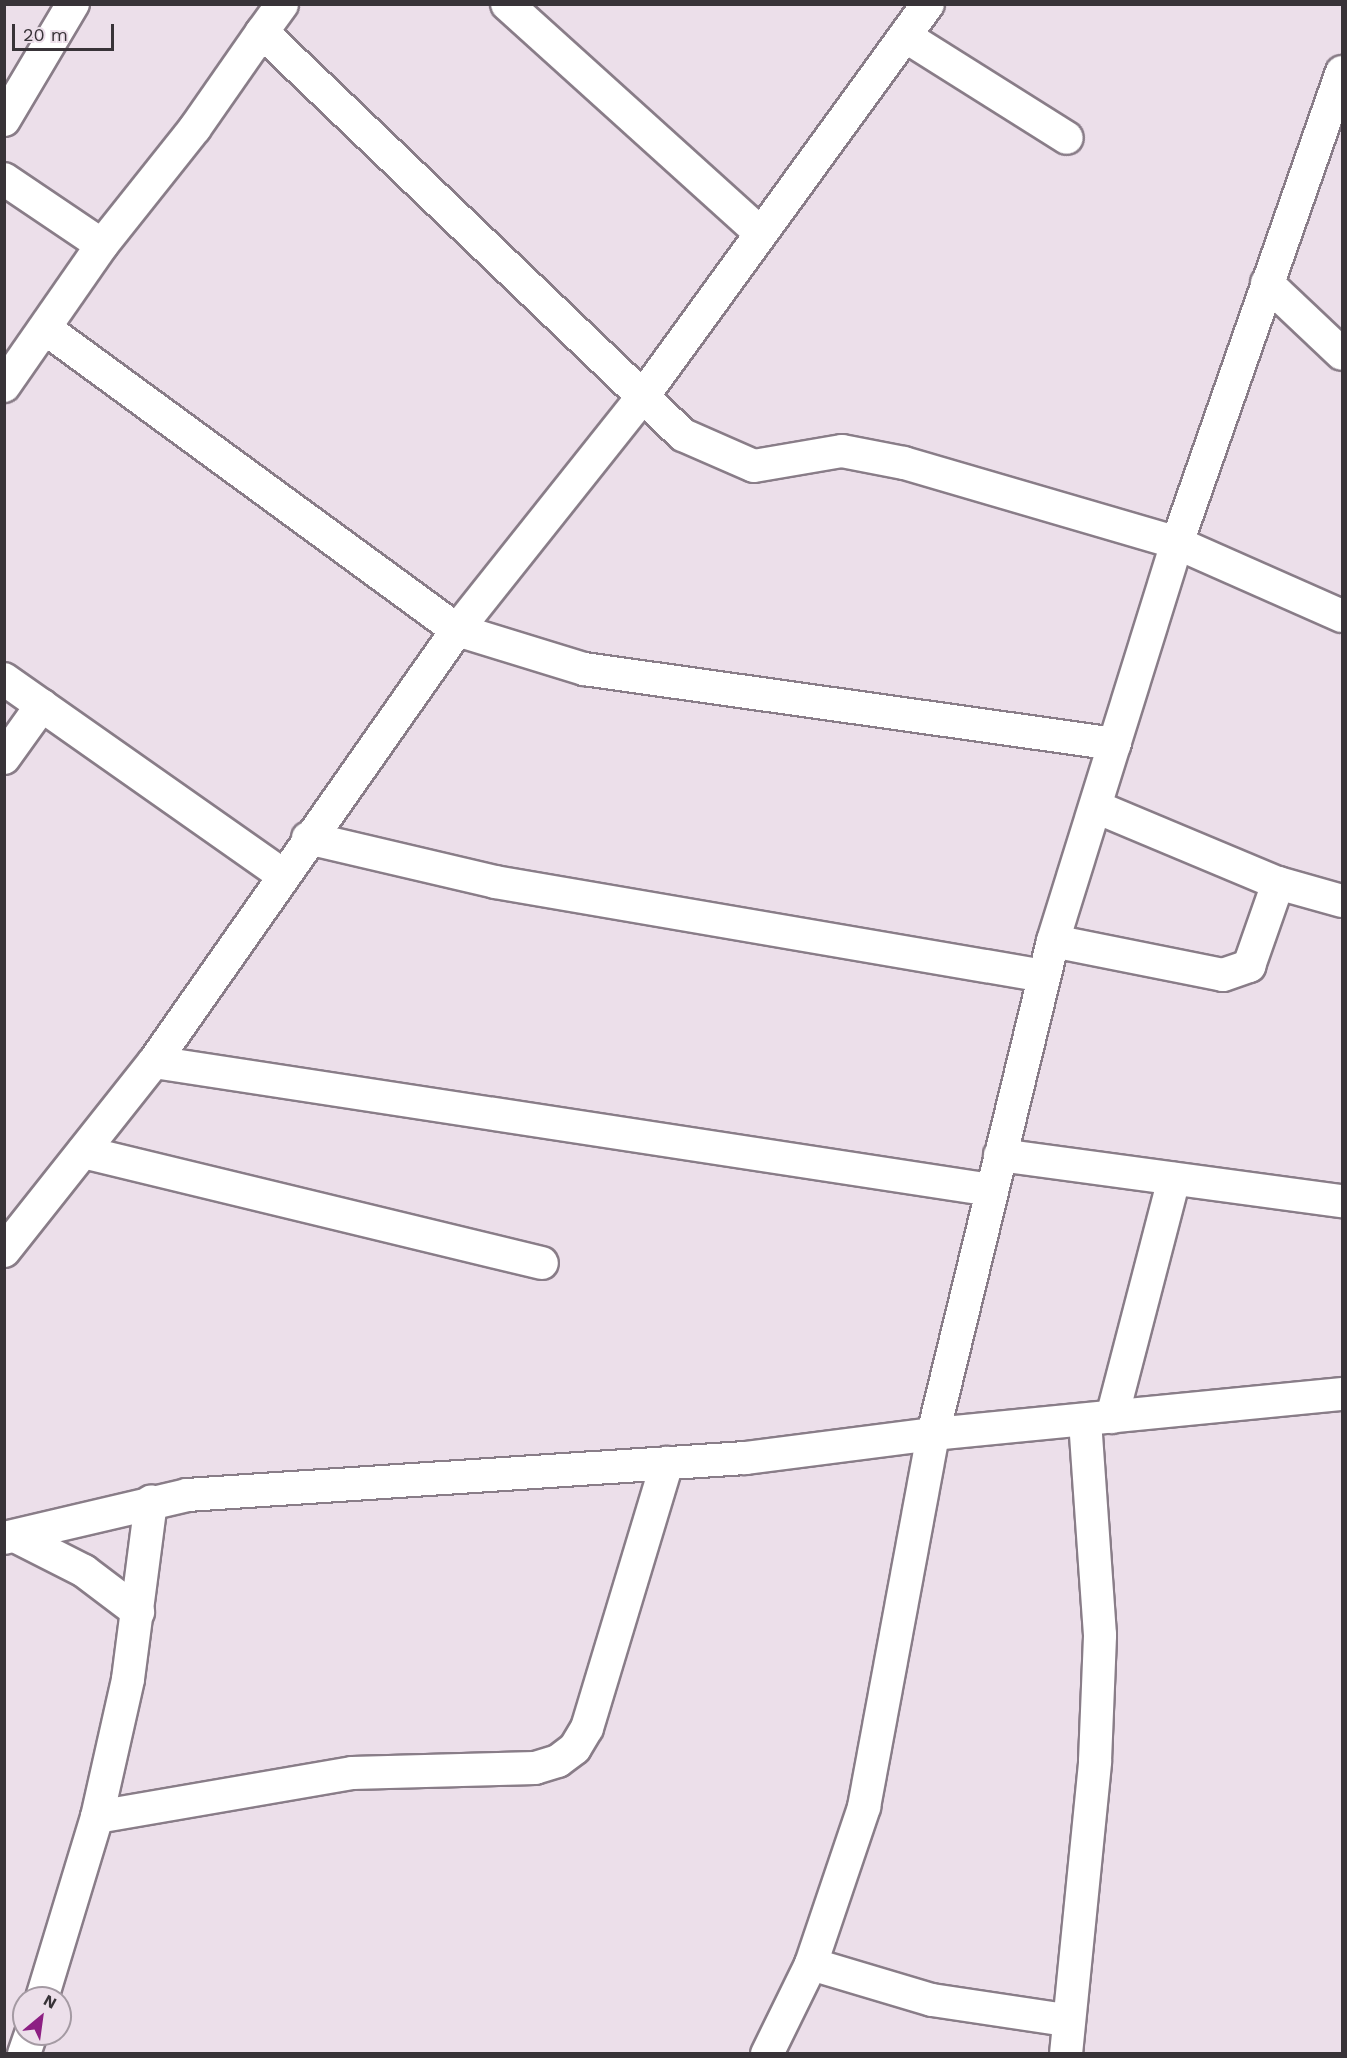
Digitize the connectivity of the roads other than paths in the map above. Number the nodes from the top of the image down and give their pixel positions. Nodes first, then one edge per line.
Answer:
1 (73, 4) edge
2 (282, 4) edge
3 (507, 4) edge
4 (928, 4) edge
5 (262, 32) junction
6 (904, 36) junction
7 (1342, 72) edge
8 (4, 120) edge
9 (1067, 138) dead end
10 (4, 179) edge
11 (760, 233) junction
12 (102, 245) junction
13 (1267, 283) junction
14 (46, 329) junction
15 (1342, 354) edge
16 (4, 386) edge
17 (641, 399) junction
18 (1178, 543) junction
19 (1342, 616) edge
20 (457, 630) junction
21 (4, 679) edge
22 (42, 705) junction
23 (1115, 744) junction
24 (4, 758) edge
25 (1096, 807) junction
26 (308, 838) junction
27 (283, 875) junction
28 (1278, 883) junction
29 (1342, 901) edge
30 (1053, 941) junction
31 (1044, 976) junction
32 (154, 1062) junction
33 (83, 1152) junction
34 (1000, 1155) junction
35 (1174, 1179) junction
36 (991, 1190) junction
37 (1342, 1201) edge
38 (4, 1251) edge
39 (542, 1263) dead end
40 (1342, 1394) edge
41 (1098, 1419) junction
42 (933, 1434) junction
43 (667, 1463) junction
44 (151, 1501) junction
45 (12, 1538) edge
46 (138, 1612) junction
47 (97, 1817) junction
48 (811, 1964) junction
49 (46, 1986) edge
50 (1065, 2020) junction
51 (767, 2054) edge
52 (1066, 2054) edge

1 - 8 street
2 - 5 street
3 - 11 street
4 - 6 street
5 - 12 street
5 - 17 street
6 - 9 street
6 - 11 street
7 - 13 street
10 - 12 street
11 - 17 street
12 - 14 street
13 - 15 street
13 - 18 street
14 - 16 street
14 - 20 street
17 - 18 street
17 - 20 street
18 - 19 street
18 - 23 street
20 - 23 street
20 - 26 street
21 - 22 street
22 - 24 street
22 - 27 street
23 - 25 street
25 - 28 street
25 - 30 street
26 - 27 street
26 - 31 street
27 - 32 street
28 - 29 street
28 - 30 street
30 - 31 street
31 - 34 street
32 - 33 street
32 - 36 street
33 - 38 street
33 - 39 street
34 - 35 street
34 - 36 street
35 - 37 street
35 - 41 street
36 - 42 street
40 - 41 street
41 - 42 street
41 - 50 street
42 - 43 street
42 - 48 street
43 - 44 street
43 - 47 street
44 - 45 street
44 - 46 street
45 - 46 street
46 - 47 street
47 - 49 street
48 - 50 street
48 - 51 street
50 - 52 street

